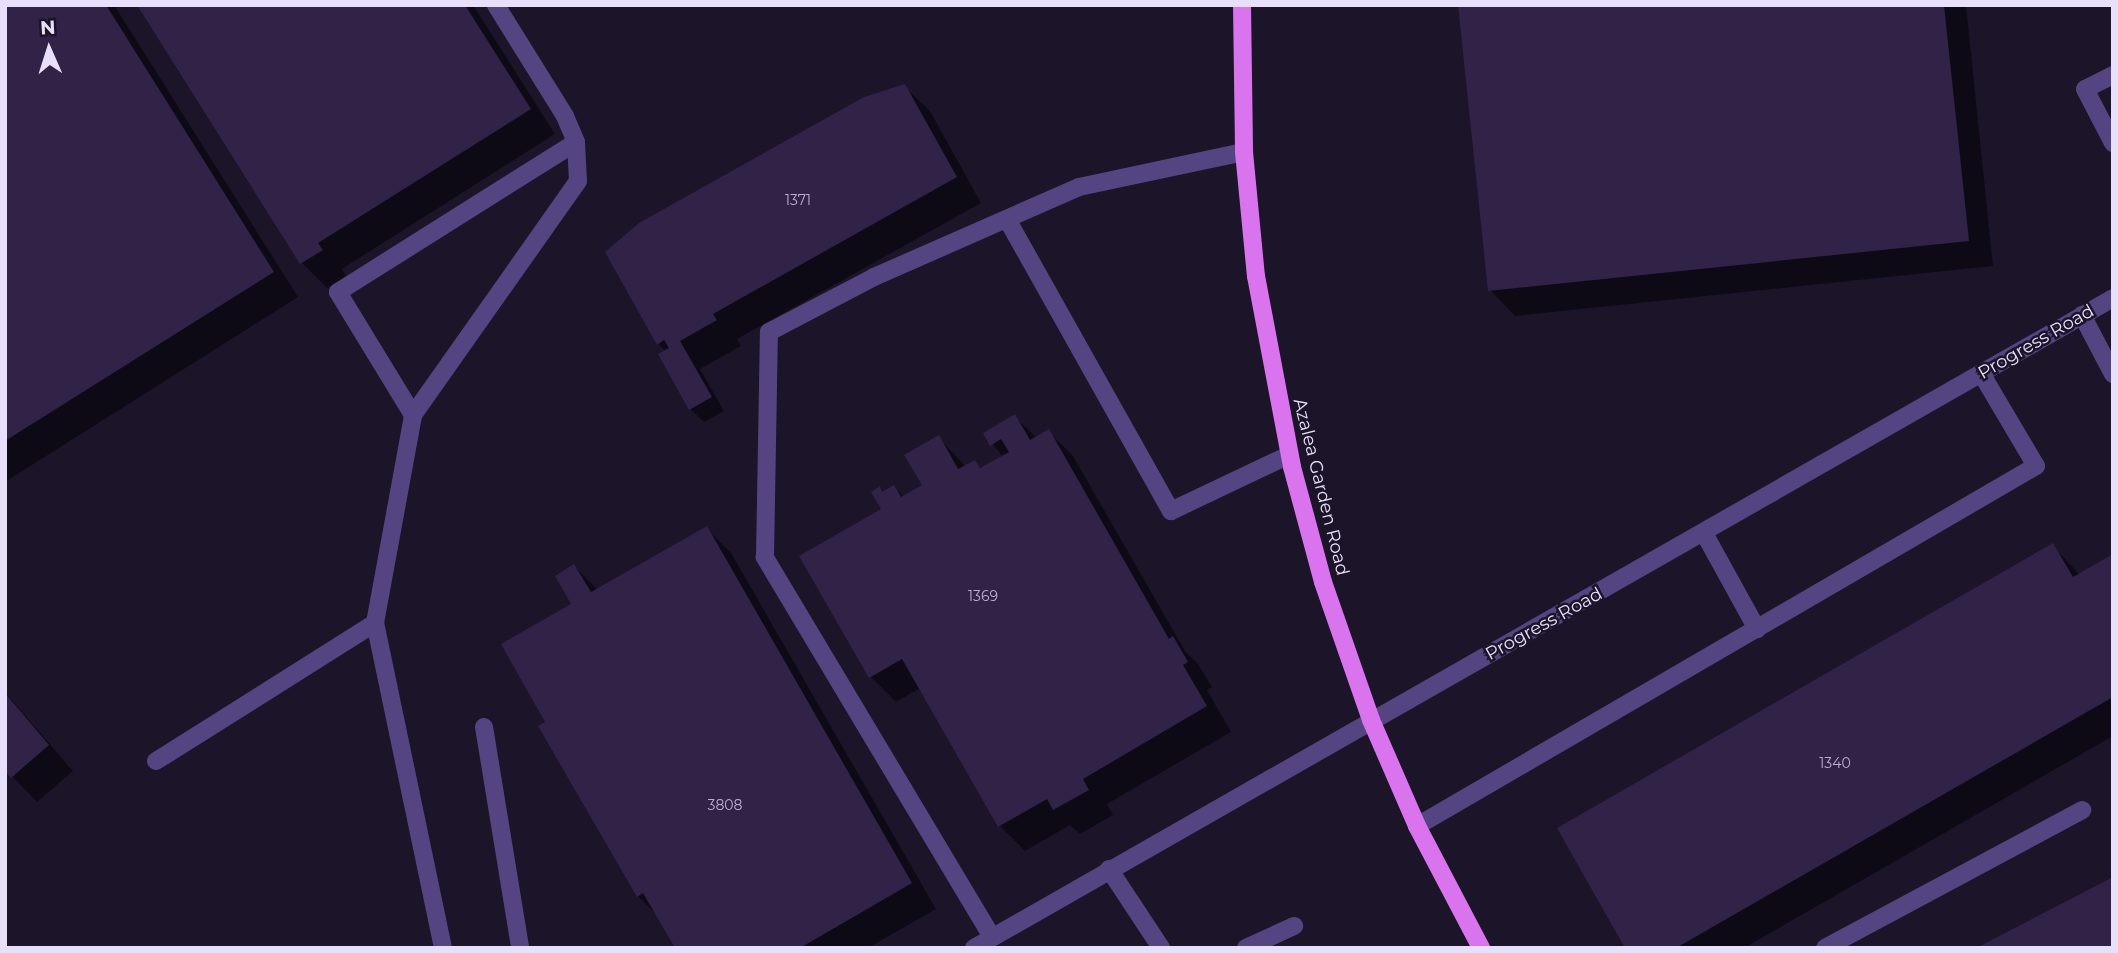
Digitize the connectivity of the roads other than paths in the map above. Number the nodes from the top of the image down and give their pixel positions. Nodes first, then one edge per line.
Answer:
1 (496, 5) edge
2 (1242, 5) edge
3 (2113, 75) edge
4 (576, 142) junction
5 (2113, 143) edge
6 (1244, 152) junction
7 (1007, 219) junction
8 (2113, 298) edge
9 (2082, 315) junction
10 (1981, 373) junction
11 (2113, 374) edge
12 (413, 415) junction
13 (1289, 454) junction
14 (1704, 533) junction
15 (374, 623) junction
16 (1757, 629) junction
17 (1371, 720) junction
18 (484, 727) dead end
19 (156, 761) dead end
20 (2082, 810) dead end
21 (1417, 826) junction
22 (1109, 869) junction
23 (1294, 926) dead end
24 (992, 937) junction
25 (443, 948) edge
26 (520, 948) edge
27 (974, 948) edge
28 (1161, 948) edge
29 (1246, 948) edge
30 (1480, 948) edge
31 (1825, 948) edge

1 - 4 street
2 - 6 main road, Azalea Garden Road
3 - 5 street
4 - 12 street
4 - 12 street
6 - 7 street
6 - 13 main road, Azalea Garden Road
7 - 13 street
7 - 24 street
8 - 9 street, Progress Road
9 - 10 street, Progress Road
9 - 11 street
10 - 14 street, Progress Road
10 - 16 street
12 - 15 street
13 - 17 main road, Azalea Garden Road
14 - 16 street
14 - 17 street, Progress Road
15 - 19 street
15 - 25 street
16 - 21 street
17 - 21 main road, Azalea Garden Road
17 - 22 street, Progress Road
18 - 26 street
20 - 31 street
21 - 30 main road, Azalea Garden Road
22 - 24 street, Progress Road
22 - 28 street
23 - 29 street
24 - 27 street, Progress Road

